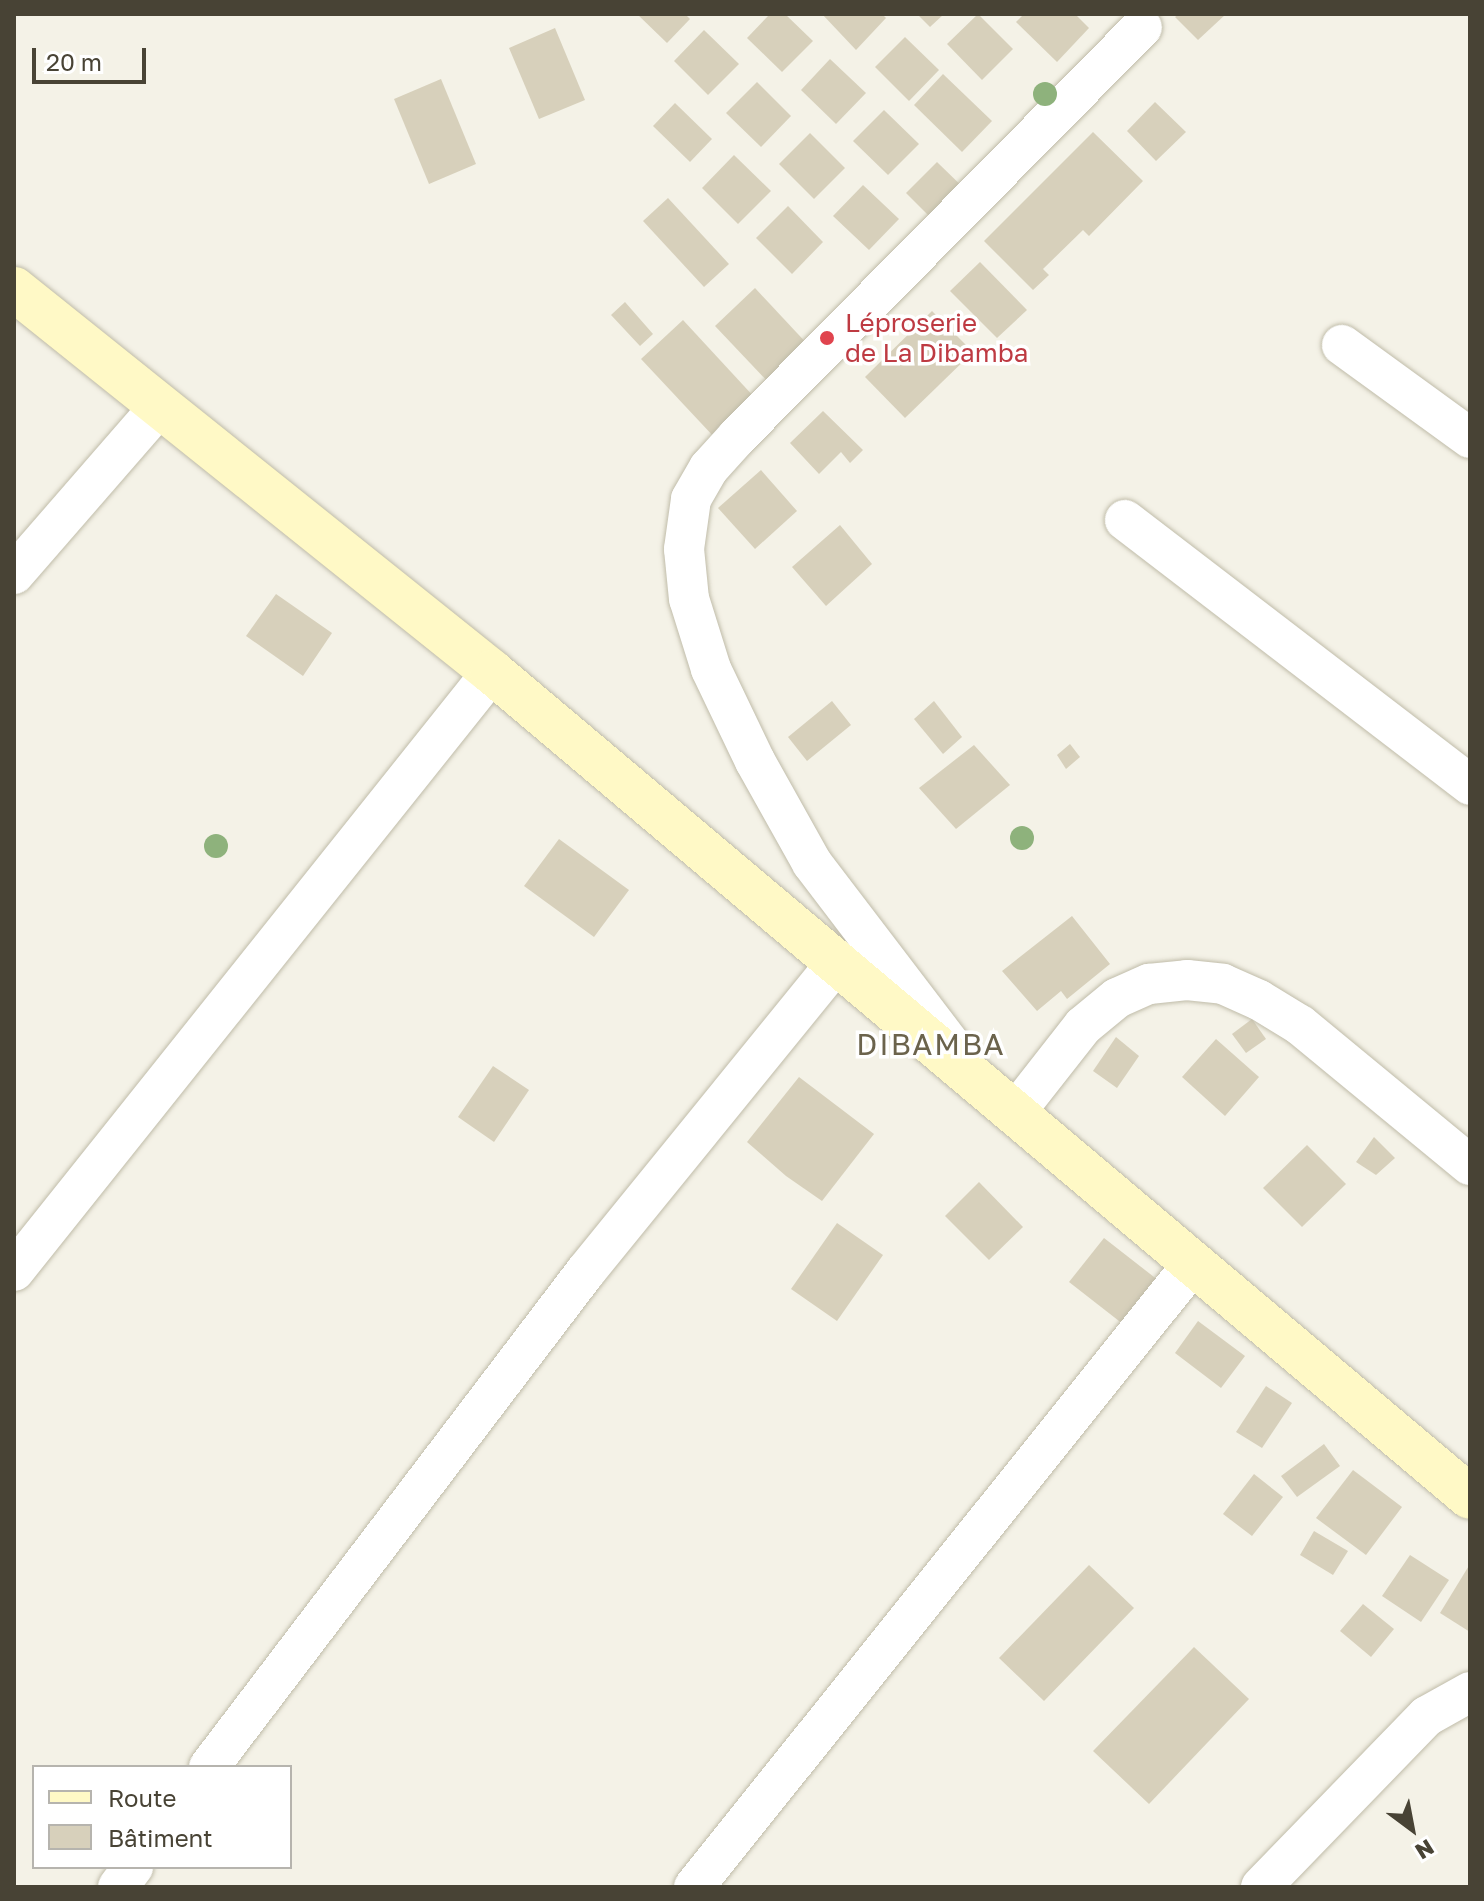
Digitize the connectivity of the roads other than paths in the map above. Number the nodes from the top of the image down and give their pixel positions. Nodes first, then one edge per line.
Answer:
1 (1142, 27) dead end
2 (14, 289) edge
3 (1342, 345) dead end
4 (160, 406) junction
5 (1470, 438) edge
6 (1125, 520) dead end
7 (14, 574) edge
8 (492, 672) junction
9 (1470, 785) edge
10 (836, 963) junction
11 (979, 1085) junction
12 (1014, 1114) junction
13 (1470, 1165) edge
14 (1193, 1264) junction
15 (14, 1271) edge
16 (1470, 1497) edge
17 (1470, 1692) edge
18 (211, 1765) edge
19 (132, 1869) edge
20 (118, 1887) edge
21 (694, 1887) edge
22 (1261, 1887) edge

1 - 11 street
2 - 4 main road
3 - 5 street
4 - 7 street
4 - 8 main road
6 - 9 street
8 - 10 main road
8 - 15 street
10 - 11 main road
10 - 18 street
11 - 12 main road
12 - 13 street
12 - 14 main road
14 - 16 main road
14 - 21 street
17 - 22 street
19 - 20 street

